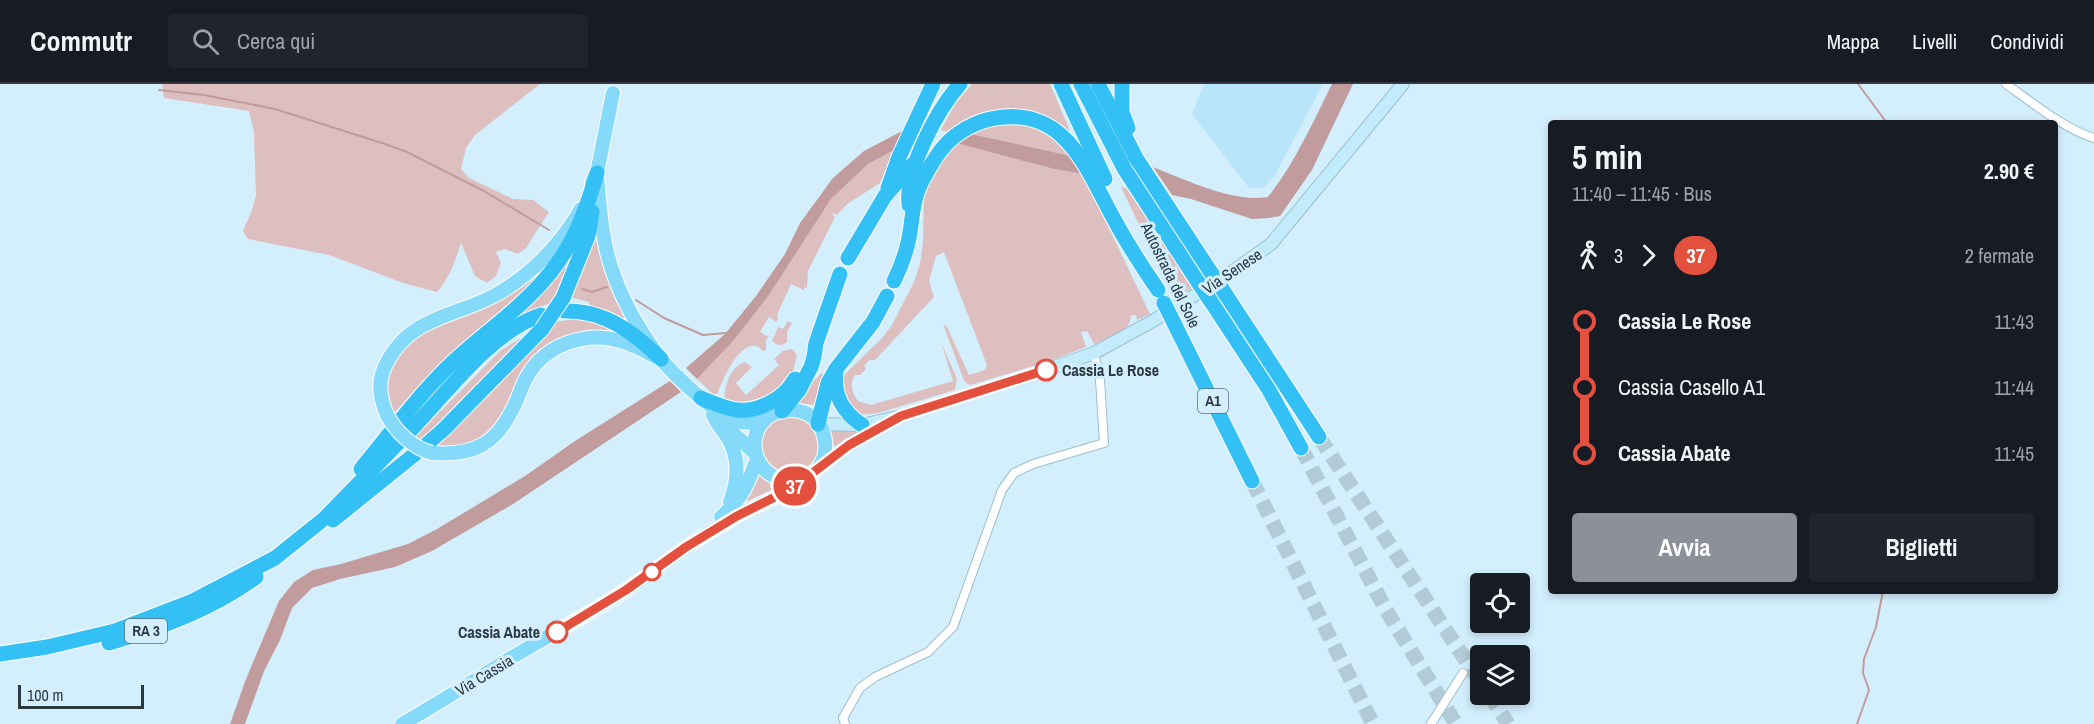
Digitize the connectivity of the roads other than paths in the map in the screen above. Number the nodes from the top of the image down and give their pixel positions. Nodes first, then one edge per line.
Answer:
1 (933, 84) edge
2 (960, 84) edge
3 (1061, 84) edge
4 (1081, 84) edge
5 (1098, 84) edge
6 (1122, 84) edge
7 (1403, 84) edge
8 (2006, 84) edge
9 (614, 93) dead end
10 (2094, 138) edge
11 (1139, 156) junction
12 (597, 173) junction
13 (907, 176) junction
14 (1103, 187) junction
15 (885, 196) junction
16 (911, 220) junction
17 (848, 258) dead end
18 (840, 274) dead end
19 (894, 281) dead end
20 (886, 296) dead end
21 (564, 305) junction
22 (542, 322) junction
23 (816, 343) junction
24 (1094, 353) junction
25 (661, 359) junction
26 (836, 369) junction
27 (701, 398) junction
28 (782, 411) junction
29 (713, 415) junction
30 (901, 416) junction
31 (764, 421) junction
32 (818, 424) junction
33 (862, 425) junction
34 (397, 429) junction
35 (1319, 436) tunnel mouth
36 (1301, 448) tunnel mouth
37 (425, 450) junction
38 (756, 456) junction
39 (817, 470) junction
40 (805, 478) junction
41 (1252, 481) tunnel mouth
42 (724, 514) junction
43 (297, 541) junction
44 (686, 547) junction
45 (275, 558) junction
46 (0, 654) edge
47 (0, 663) edge
48 (1463, 673) dead end
49 (402, 724) edge
50 (845, 724) edge
51 (1431, 724) edge

1 - 15 highway
2 - 13 highway
3 - 14 highway, Autostrada del Sole / A1
4 - 36 highway, Autostrada del Sole, bridge
5 - 11 highway
6 - 11 highway
7 - 24 main road, Via Senese
8 - 10 street
9 - 12 main road
11 - 35 highway, bridge
12 - 21 highway
12 - 25 main road
12 - 34 highway
12 - 34 main road
13 - 15 highway
13 - 16 highway
14 - 16 highway
14 - 41 highway, Autostrada del Sole / A1, bridge
15 - 17 highway
16 - 19 highway
18 - 23 highway
20 - 26 highway
21 - 22 highway, bridge
21 - 25 highway
22 - 34 highway, RA 3
22 - 37 highway
23 - 27 highway
23 - 28 highway
24 - 30 main road, Via Senese
24 - 50 street
25 - 27 main road
25 - 37 main road
26 - 32 highway
26 - 33 highway
27 - 29 main road
27 - 31 main road
28 - 31 main road
28 - 32 main road
29 - 38 main road
29 - 42 main road
30 - 33 main road, Via Senese
30 - 39 main road, Via Senese
31 - 38 main road, Via Cassia
32 - 33 main road, Via Senese
32 - 39 main road
34 - 37 main road, bridge
34 - 43 highway, RA 3
37 - 43 highway
38 - 40 main road
38 - 42 main road, Via Cassia
39 - 40 main road, Via Cassia
40 - 44 main road, Via Cassia
42 - 44 main road, Via Cassia
43 - 45 highway, RA 3
44 - 49 main road, Via Cassia
45 - 46 highway, RA 3
45 - 47 highway, RA 3
48 - 51 street

